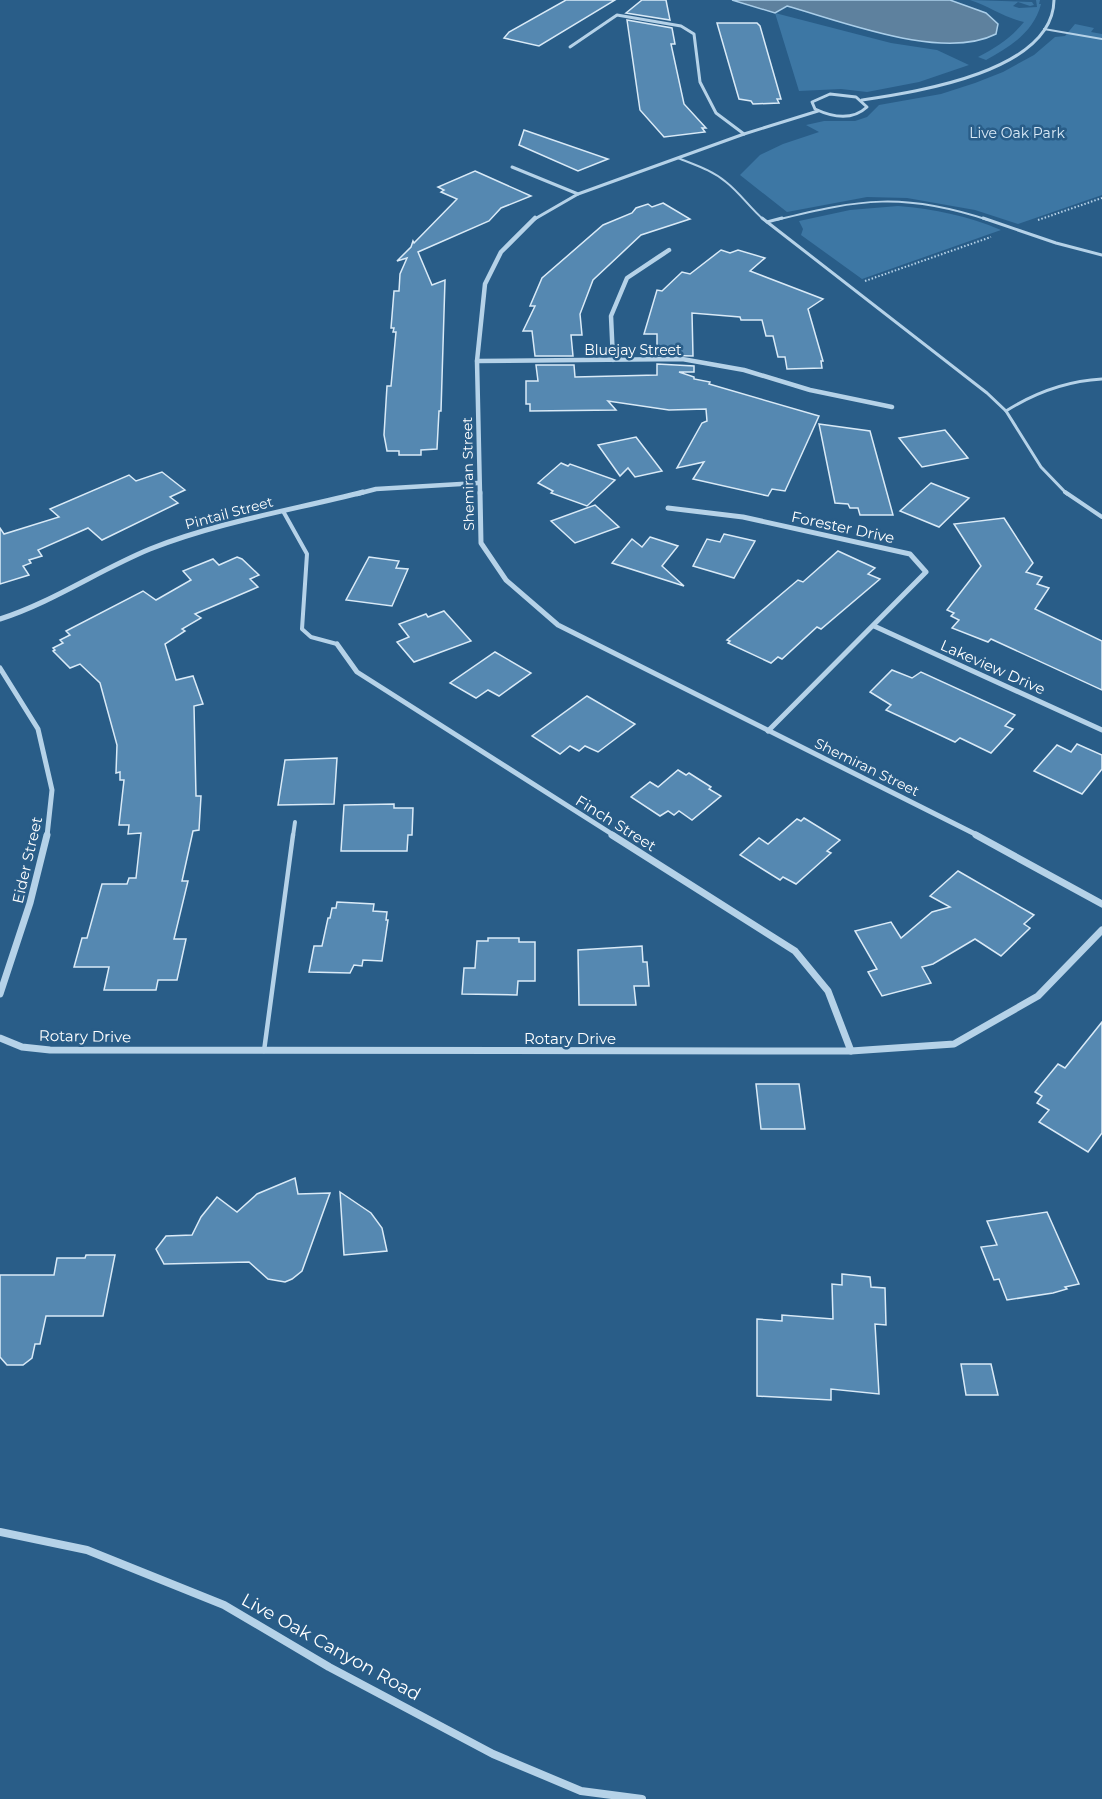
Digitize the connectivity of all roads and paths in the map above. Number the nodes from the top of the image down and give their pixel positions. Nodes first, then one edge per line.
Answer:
1 (1054, 0) edge
2 (1044, 29) junction
3 (1102, 39) edge
4 (570, 47) dead end
5 (862, 100) junction
6 (818, 111) junction
7 (744, 134) junction
8 (678, 158) junction
9 (512, 167) dead end
10 (578, 194) junction
11 (1102, 198) edge
12 (767, 222) junction
13 (1014, 228) junction
14 (669, 250) dead end
15 (1102, 255) edge
16 (850, 286) junction
17 (613, 360) junction
18 (477, 361) junction
19 (1102, 379) edge
20 (892, 407) dead end
21 (1006, 411) junction
22 (478, 483) junction
23 (668, 508) dead end
24 (283, 511) junction
25 (1102, 517) edge
26 (0, 619) edge
27 (874, 627) junction
28 (336, 644) joint
29 (0, 668) edge
30 (1102, 730) edge
31 (768, 731) junction
32 (295, 822) dead end
33 (1102, 904) edge
34 (1102, 930) edge
35 (0, 994) edge
36 (0, 1038) edge
37 (264, 1051) junction
38 (851, 1051) junction
39 (0, 1532) edge
40 (642, 1799) edge

1 - 2 street
2 - 3 lane
2 - 5 street
4 - 7 street
5 - 6 street, Shemiran Street
5 - 6 street
6 - 7 street, Shemiran Street
7 - 8 street, Shemiran Street
8 - 10 street, Shemiran Street
8 - 12 lane
9 - 10 street
10 - 18 street, Shemiran Street
11 - 13 path
12 - 13 lane
12 - 16 lane
13 - 15 lane
13 - 16 path
14 - 17 street
16 - 21 lane
17 - 18 street, Bluejay Street
17 - 20 street, Bluejay Street
18 - 22 street, Shemiran Street
19 - 21 lane
21 - 25 lane
22 - 24 street, Pintail Street
22 - 31 street, Shemiran Street
23 - 27 street, Forester Drive
24 - 26 street, Pintail Street
24 - 28 lane
27 - 30 street, Lakeview Drive
27 - 31 street, Forester Drive
28 - 38 street, Finch Street
29 - 35 street, Eider Street
31 - 33 street, Shemiran Street
32 - 37 lane
34 - 38 street, Rotary Drive
36 - 37 street, Rotary Drive
37 - 38 street, Rotary Drive
39 - 40 street, Live Oak Canyon Road

